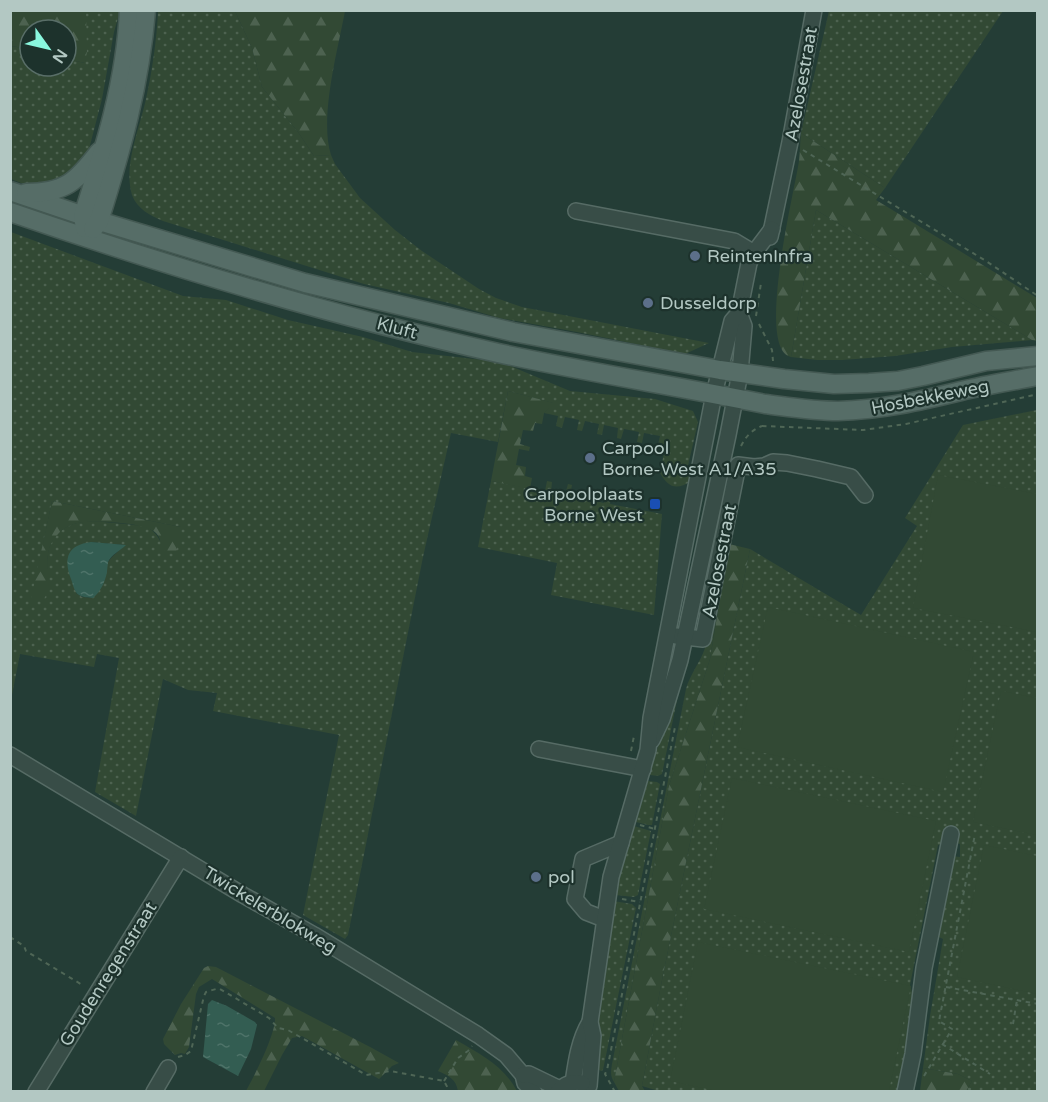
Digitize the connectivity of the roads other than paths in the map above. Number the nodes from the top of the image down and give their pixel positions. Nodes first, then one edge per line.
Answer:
1 (129, 10) edge
2 (146, 10) edge
3 (814, 10) edge
4 (104, 146) junction
5 (13, 192) edge
6 (576, 211) dead end
7 (10, 212) edge
8 (91, 219) junction
9 (87, 238) junction
10 (760, 253) junction
11 (739, 313) junction
12 (1038, 356) edge
13 (720, 370) junction
14 (740, 373) junction
15 (1038, 376) edge
16 (714, 394) junction
17 (734, 398) junction
18 (865, 495) dead end
19 (693, 500) junction
20 (713, 504) junction
21 (668, 635) junction
22 (685, 636) junction
23 (539, 749) dead end
24 (648, 750) junction
25 (10, 755) edge
26 (643, 769) junction
27 (951, 834) dead end
28 (621, 843) junction
29 (181, 857) junction
30 (604, 919) junction
31 (590, 1022) junction
32 (168, 1068) road end
33 (523, 1075) junction
34 (564, 1088) edge
35 (592, 1089) edge
36 (36, 1092) edge
37 (154, 1092) edge
38 (534, 1092) edge
39 (905, 1092) edge

1 - 4 main road
2 - 8 main road
3 - 10 street, Azelosestraat
4 - 5 main road
4 - 8 main road
5 - 8 main road, Kluft
6 - 10 street
7 - 9 main road, Kluft
8 - 9 main road
8 - 13 main road, Kluft
9 - 16 main road, Kluft
10 - 11 street, Azelosestraat
11 - 13 street, Azelosestraat
11 - 14 street, Azelosestraat
12 - 14 main road, Hosbekkeweg
13 - 14 main road, Hosbekkeweg
13 - 16 street, Azelosestraat
14 - 17 street, Azelosestraat
15 - 17 main road, Hosbekkeweg
16 - 17 main road, Hosbekkeweg
16 - 19 street, Azelosestraat
17 - 20 street, Azelosestraat
18 - 22 street, Azelosestraat
19 - 20 street, Azelosestraat
19 - 21 street, Azelosestraat
20 - 22 street, Azelosestraat
21 - 22 street, Azelosestraat
21 - 24 street, Azelosestraat
22 - 24 street, Azelosestraat
23 - 26 street
24 - 26 street, Azelosestraat
25 - 29 street, Twickelerblokweg
26 - 28 street, Azelosestraat
27 - 39 street
28 - 30 street, Azelosestraat
28 - 30 street
29 - 33 street, Twickelerblokweg
29 - 36 street, Goudenregenstraat
30 - 31 street, Azelosestraat
31 - 34 street, Azelosestraat
31 - 35 street, Azelosestraat
32 - 37 street
33 - 34 street, Twickelerblokweg
33 - 38 street, Twickelerblokweg
34 - 35 street, Twickelerblokweg

